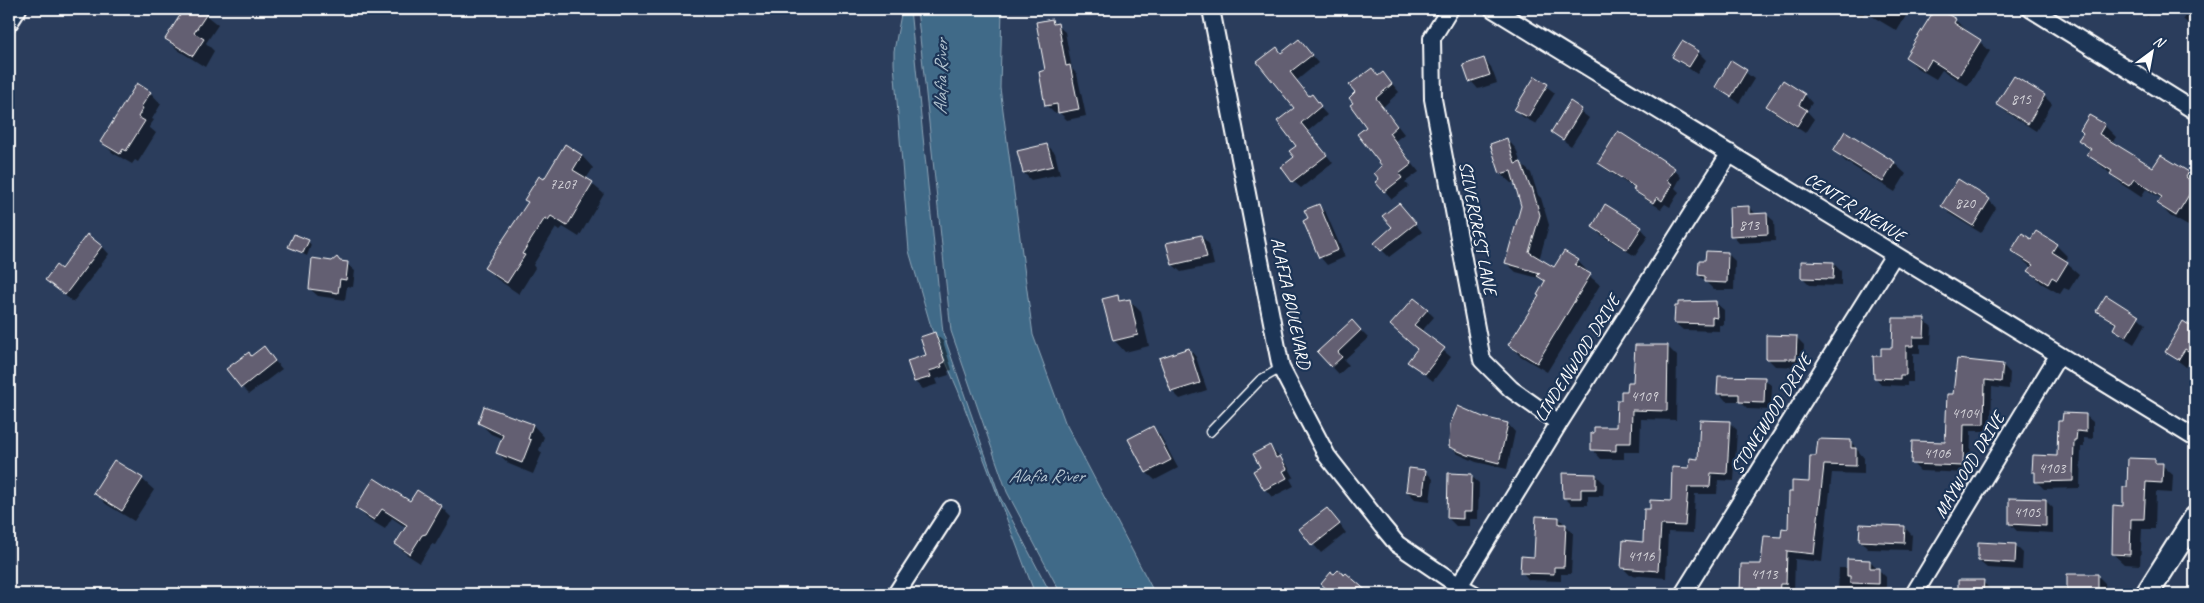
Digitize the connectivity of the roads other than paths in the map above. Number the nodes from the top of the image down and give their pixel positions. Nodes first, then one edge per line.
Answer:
1 (18, 9) edge
2 (1211, 9) edge
3 (1450, 9) edge
4 (1493, 9) edge
5 (2031, 9) edge
6 (9, 23) edge
7 (2195, 110) edge
8 (1730, 153) junction
9 (1894, 255) junction
10 (2058, 356) junction
11 (1281, 368) junction
12 (1559, 423) junction
13 (1210, 432) dead end
14 (2195, 438) edge
15 (951, 509) dead end
16 (2195, 518) edge
17 (1459, 586) junction
18 (896, 594) edge
19 (1474, 594) edge
20 (1683, 594) edge
21 (1914, 594) edge
22 (2148, 594) edge

1 - 6 street
2 - 11 street, ALAFIA BOULEVARD
3 - 12 street, SILVERCREST LANE
4 - 8 street, CENTER AVENUE
5 - 7 street
8 - 9 street, CENTER AVENUE
8 - 12 street, LINDENWOOD DRIVE
9 - 10 street, CENTER AVENUE
9 - 20 street, STONEWOOD DRIVE
10 - 14 street, CENTER AVENUE
10 - 21 street, MAYWOOD DRIVE
11 - 13 lane
11 - 17 street, ALAFIA BOULEVARD
12 - 17 street, LINDENWOOD DRIVE
15 - 18 street
16 - 22 street
17 - 19 street, ALAFIA BOULEVARD

